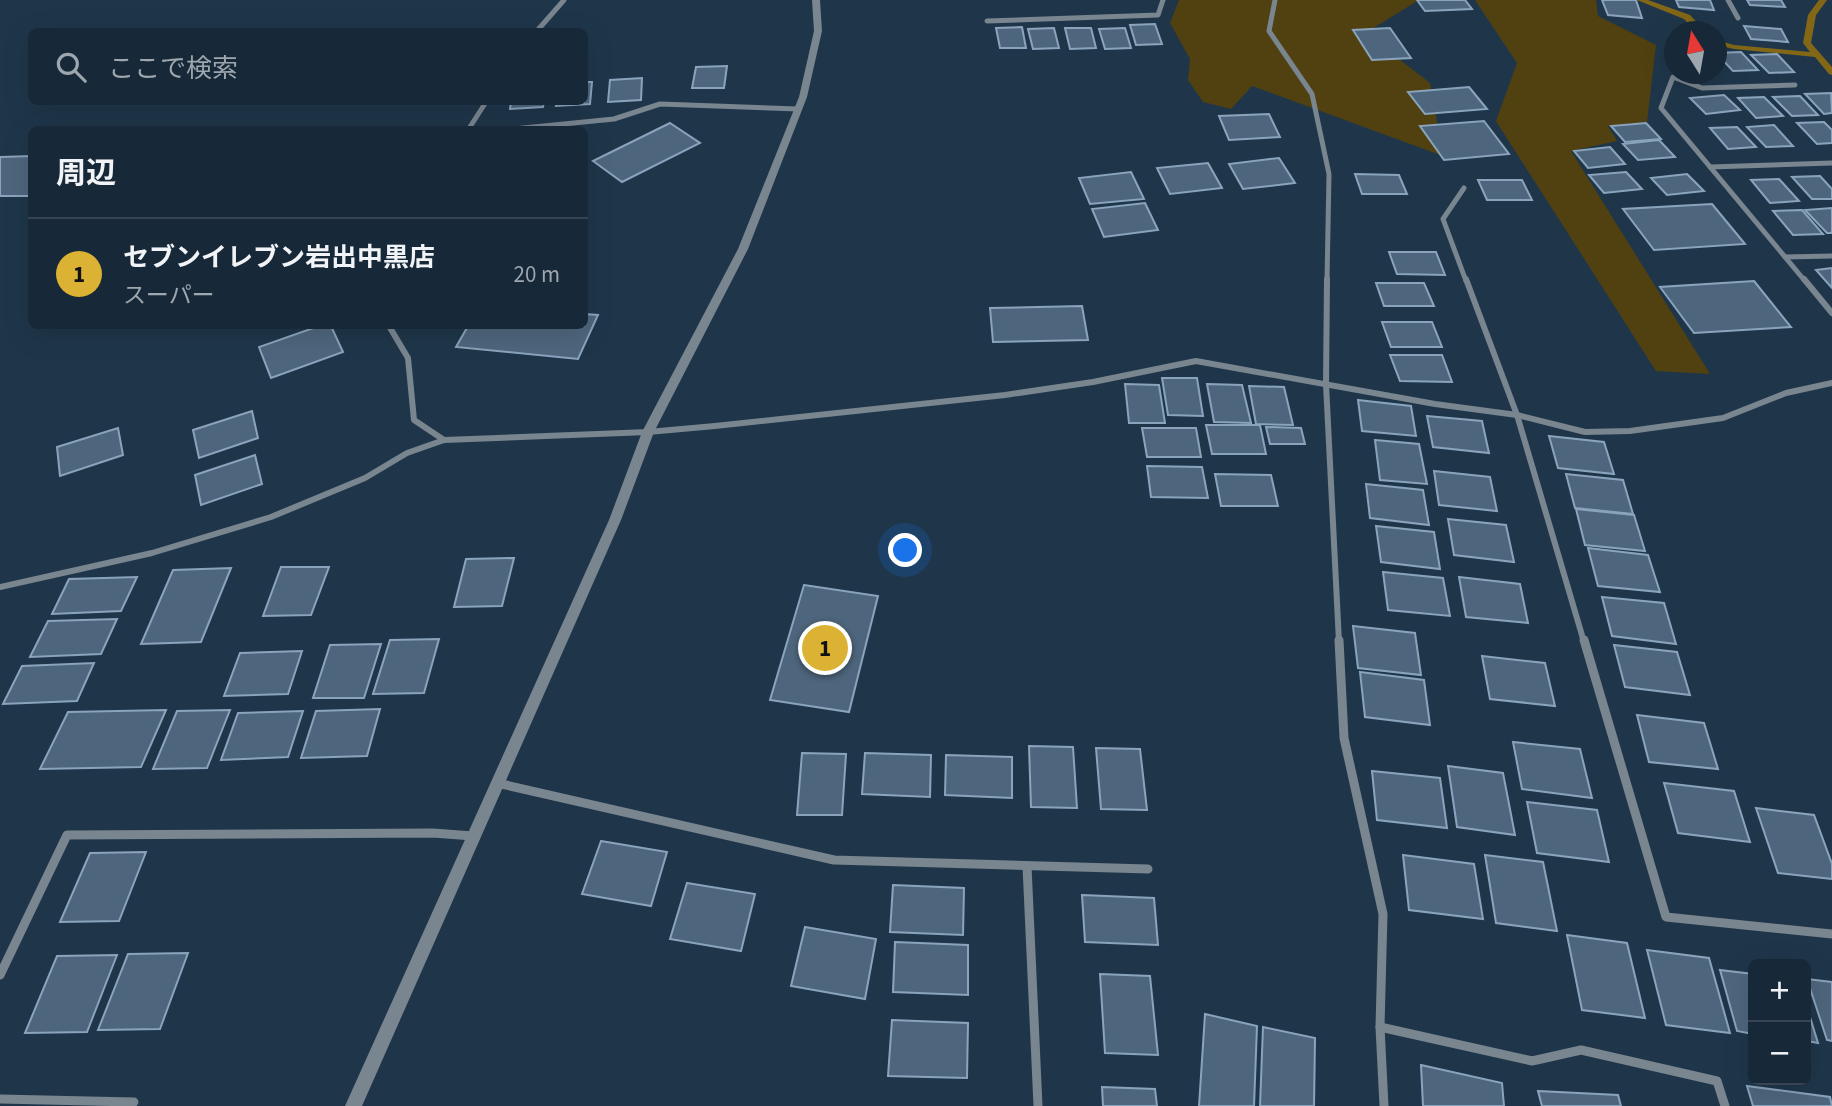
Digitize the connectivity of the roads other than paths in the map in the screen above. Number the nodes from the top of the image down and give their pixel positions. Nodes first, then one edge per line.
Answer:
1 (564, 0) edge
2 (816, 0) edge
3 (1163, 0) edge
4 (1275, 0) edge
5 (1728, 0) edge
6 (1738, 18) dead end
7 (987, 21) dead end
8 (540, 28) edge
9 (1795, 85) dead end
10 (484, 105) edge
11 (798, 110) junction
12 (471, 126) edge
13 (544, 126) edge
14 (1832, 163) edge
15 (1710, 167) junction
16 (1464, 188) dead end
17 (1832, 256) edge
18 (1785, 257) junction
19 (1832, 313) edge
20 (391, 329) edge
21 (1832, 383) edge
22 (1326, 384) junction
23 (1517, 415) junction
24 (648, 432) junction
25 (444, 440) junction
26 (0, 587) edge
27 (497, 783) junction
28 (474, 836) junction
29 (1027, 866) junction
30 (1148, 869) dead end
31 (1832, 934) edge
32 (0, 975) edge
33 (1380, 1027) junction
34 (0, 1099) edge
35 (134, 1102) dead end
36 (353, 1106) edge
37 (1038, 1106) edge
38 (1384, 1106) edge
39 (1725, 1106) edge

1 - 8 street
2 - 11 street
3 - 7 street
4 - 22 street
5 - 6 street
9 - 15 street
10 - 12 street
11 - 13 street
11 - 24 street
14 - 15 street
15 - 18 street
16 - 23 street
17 - 18 street
18 - 19 street
20 - 25 street
21 - 23 street
22 - 23 street
22 - 24 street
22 - 33 street
23 - 31 street
24 - 25 street
24 - 27 street
25 - 26 street
27 - 28 street
27 - 29 street
28 - 32 street
28 - 36 street
29 - 30 street
29 - 37 street
33 - 38 street
33 - 39 street
34 - 35 street

